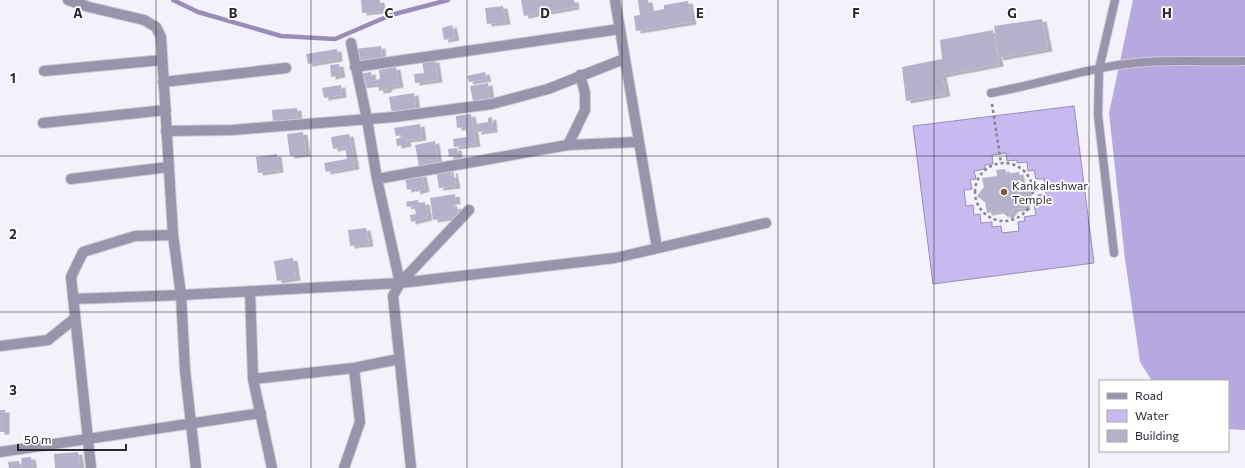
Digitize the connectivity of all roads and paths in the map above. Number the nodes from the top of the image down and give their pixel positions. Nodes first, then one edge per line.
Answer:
1 (68, 0) edge
2 (615, 0) edge
3 (1115, 0) edge
4 (620, 29) junction
5 (351, 43) dead end
6 (162, 60) junction
7 (624, 60) junction
8 (1245, 61) edge
9 (354, 67) junction
10 (286, 68) dead end
11 (1099, 69) junction
12 (44, 71) dead end
13 (580, 75) junction
14 (163, 82) junction
15 (991, 92) dead end
16 (166, 110) junction
17 (994, 116) dead end
18 (367, 119) junction
19 (43, 123) dead end
20 (166, 131) junction
21 (638, 142) junction
22 (568, 145) junction
23 (1001, 163) junction
24 (168, 168) junction
25 (377, 179) junction
26 (71, 180) dead end
27 (469, 210) dead end
28 (766, 223) dead end
29 (174, 235) junction
30 (657, 248) junction
31 (1114, 253) dead end
32 (400, 283) junction
33 (250, 291) junction
34 (181, 295) junction
35 (73, 299) junction
36 (74, 319) junction
37 (0, 346) edge
38 (399, 359) junction
39 (354, 368) junction
40 (253, 380) junction
41 (261, 413) junction
42 (190, 422) junction
43 (88, 438) junction
44 (0, 452) edge
45 (91, 468) edge
46 (196, 468) edge
47 (272, 468) edge
48 (344, 468) edge
49 (411, 468) edge

1 - 6 street
2 - 4 street
3 - 11 lane
4 - 7 street
4 - 9 street
5 - 9 street
6 - 12 street
6 - 14 street
7 - 13 street
7 - 21 street
8 - 11 lane
9 - 18 street
10 - 14 street
11 - 15 lane
11 - 31 lane
13 - 18 street
13 - 22 street
14 - 16 street
16 - 19 street
16 - 20 street
17 - 23 path
18 - 20 street
18 - 25 street
20 - 24 street
21 - 22 street
21 - 30 street
22 - 25 street
23 - 23 path
24 - 26 street
24 - 29 street
25 - 32 street
27 - 32 street
28 - 30 street
29 - 34 street
29 - 35 street
30 - 32 street
32 - 33 street
32 - 38 street
33 - 34 street
33 - 40 street
34 - 35 street
34 - 42 street
35 - 36 street
36 - 37 street
36 - 43 street
38 - 39 street
38 - 49 street
39 - 40 street
39 - 48 street
40 - 41 street
41 - 42 street
41 - 47 street
42 - 43 street
42 - 46 street
43 - 44 street
43 - 45 street

